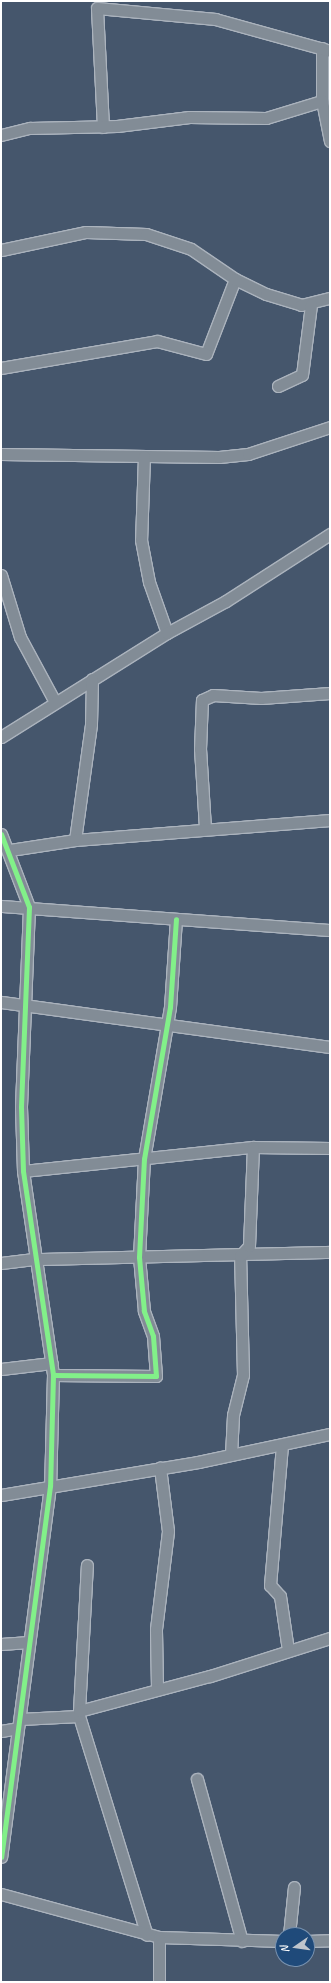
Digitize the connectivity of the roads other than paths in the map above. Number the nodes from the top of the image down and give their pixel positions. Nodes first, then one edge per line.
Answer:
1 (326, 50) edge
2 (322, 100) junction
3 (103, 127) junction
4 (1, 135) edge
5 (330, 141) edge
6 (1, 250) edge
7 (235, 279) junction
8 (330, 298) edge
9 (311, 305) junction
10 (1, 368) edge
11 (278, 386) dead end
12 (330, 426) edge
13 (1, 454) edge
14 (144, 456) junction
15 (330, 534) edge
16 (1, 575) edge
17 (167, 633) junction
18 (92, 679) junction
19 (330, 693) edge
20 (55, 702) junction
21 (1, 737) edge
22 (330, 820) edge
23 (205, 828) junction
24 (1, 834) edge
25 (74, 840) junction
26 (10, 850) junction
27 (1, 906) edge
28 (29, 907) junction
29 (176, 919) junction
30 (330, 930) edge
31 (1, 1002) edge
32 (26, 1005) junction
33 (167, 1026) junction
34 (330, 1047) edge
35 (253, 1147) junction
36 (330, 1148) edge
37 (144, 1159) junction
38 (23, 1171) junction
39 (330, 1252) edge
40 (240, 1256) junction
41 (139, 1257) junction
42 (36, 1259) junction
43 (1, 1263) edge
44 (52, 1364) junction
45 (1, 1369) edge
46 (53, 1375) junction
47 (330, 1434) edge
48 (282, 1445) junction
49 (231, 1455) junction
50 (160, 1468) junction
51 (50, 1486) junction
52 (1, 1496) edge
53 (86, 1565) dead end
54 (330, 1638) edge
55 (29, 1642) junction
56 (1, 1644) edge
57 (288, 1650) junction
58 (157, 1688) junction
59 (79, 1713) junction
60 (19, 1724) junction
61 (1, 1731) edge
62 (197, 1779) dead end
63 (1, 1857) edge
64 (294, 1887) dead end
65 (1, 1894) edge
66 (290, 1927) edge
67 (147, 1935) junction
68 (159, 1937) junction
69 (242, 1940) junction
70 (330, 1940) edge
71 (275, 1941) edge
72 (315, 1941) edge
73 (159, 1982) edge

1 - 2 street
1 - 3 street
2 - 3 street
2 - 5 street
3 - 4 street
6 - 7 street
7 - 9 street
7 - 10 street
8 - 9 street
9 - 11 street
12 - 14 street
13 - 14 street
14 - 17 street
15 - 17 street
16 - 20 street
17 - 18 street
18 - 20 street
18 - 25 street
19 - 23 street
20 - 21 street
22 - 23 street
23 - 25 street
24 - 26 street
25 - 26 street
26 - 28 street
27 - 28 street
28 - 29 street
28 - 32 street
29 - 30 street
29 - 33 street
31 - 32 street
32 - 33 street
32 - 38 street
33 - 34 street
33 - 37 street
35 - 36 street
35 - 37 street
35 - 40 street
37 - 38 street
37 - 41 street
38 - 42 street
39 - 40 street
40 - 41 street
40 - 49 street
41 - 42 street
41 - 46 street
42 - 43 street
42 - 44 street
44 - 45 street
44 - 46 street
46 - 51 street
47 - 48 street
48 - 49 street
48 - 57 street
49 - 50 street
50 - 51 street
50 - 58 street
51 - 52 street
51 - 55 street
53 - 59 street
54 - 57 street
55 - 56 street
55 - 60 street
57 - 58 street
58 - 59 street
59 - 60 street
59 - 67 street
60 - 61 street
60 - 63 street
62 - 69 street
64 - 66 street
65 - 67 street
67 - 68 street
68 - 69 street
68 - 73 street
69 - 71 street
70 - 72 street

